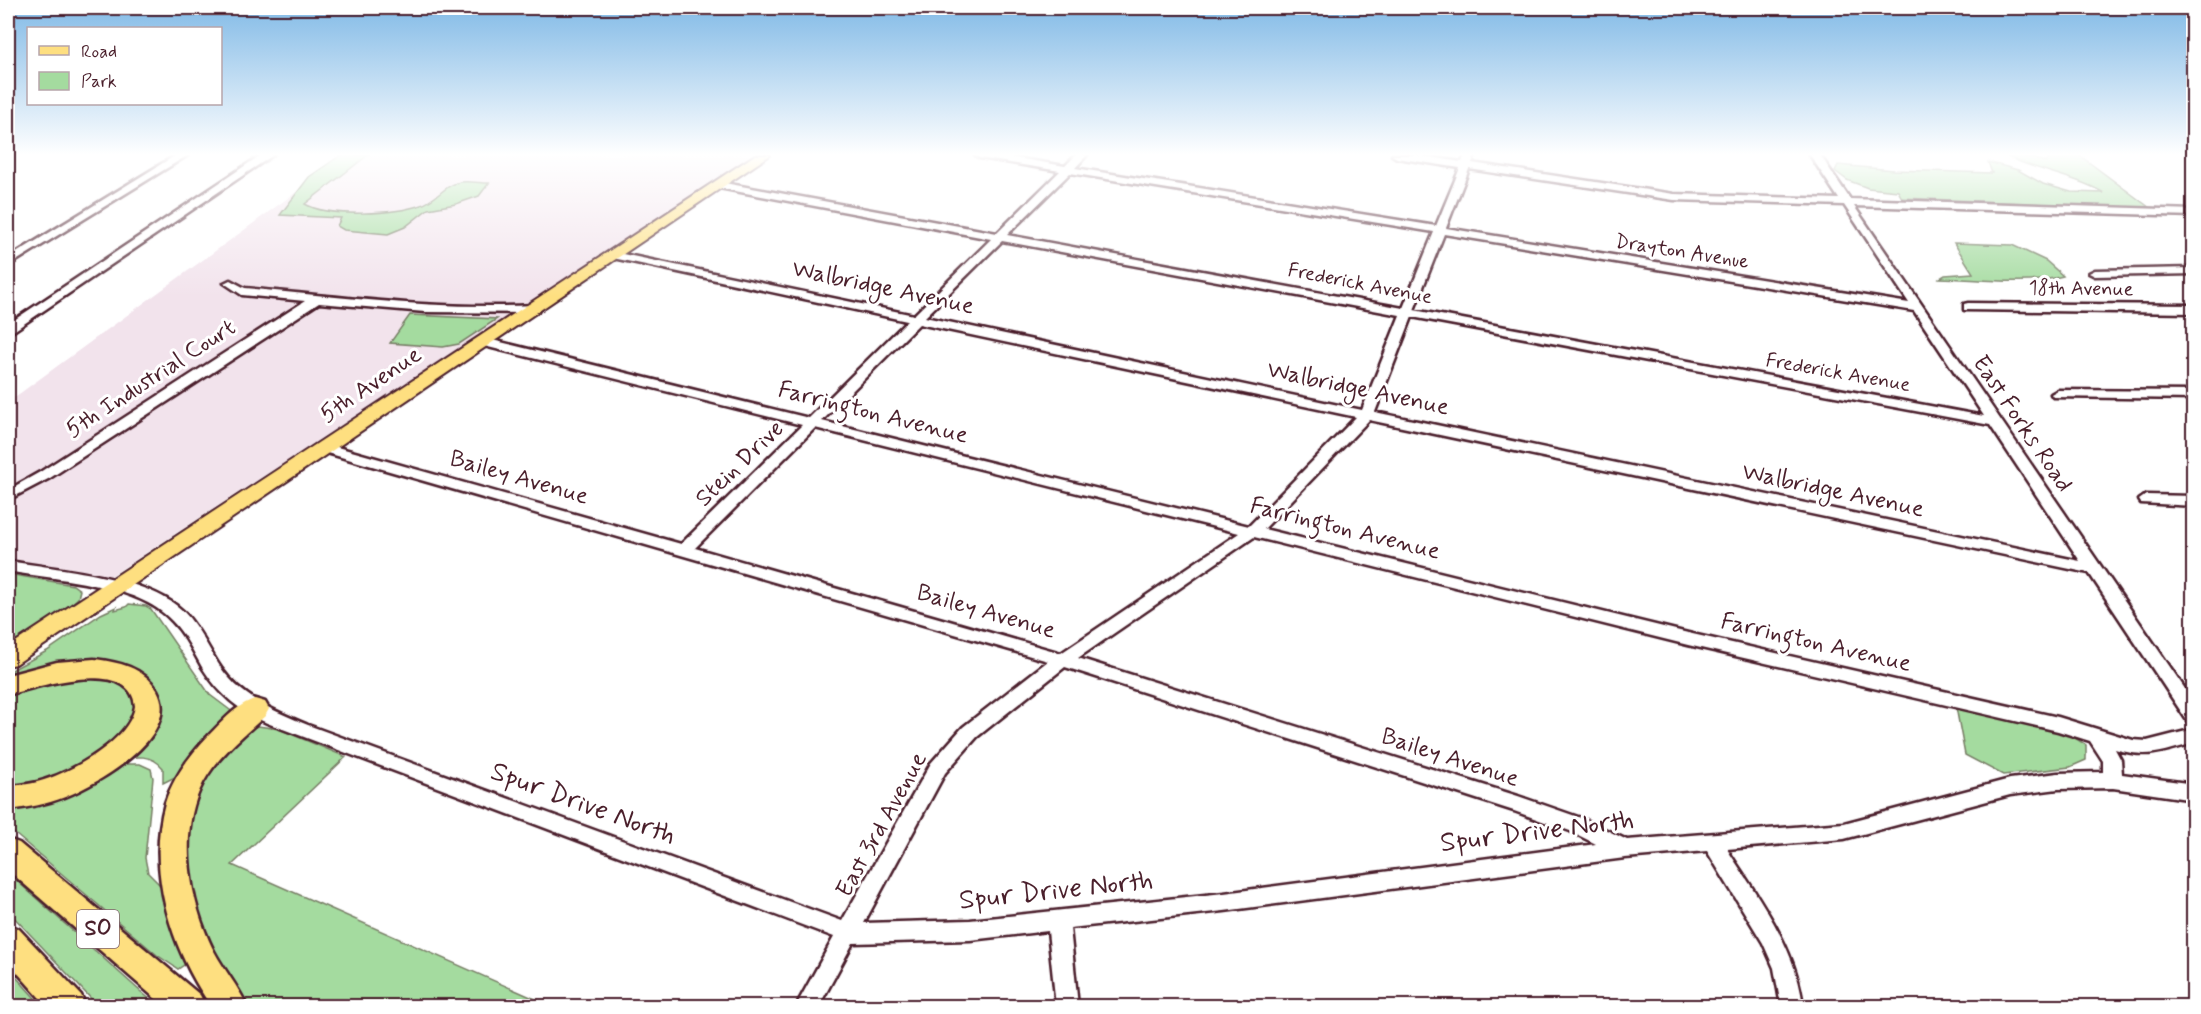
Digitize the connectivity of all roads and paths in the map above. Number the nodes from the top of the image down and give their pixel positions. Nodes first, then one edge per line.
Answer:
1 (106, 202) edge
2 (197, 202) edge
3 (693, 202) edge
4 (812, 202) edge
5 (1034, 202) edge
6 (1265, 202) edge
7 (1452, 202) edge
8 (1846, 202) edge
9 (1856, 202) edge
10 (2193, 213) edge
11 (1441, 231) junction
12 (999, 237) junction
13 (613, 255) junction
14 (8, 263) edge
15 (2193, 271) edge
16 (2095, 273) dead end
17 (230, 283) dead end
18 (318, 298) junction
19 (1968, 307) dead end
20 (1917, 308) junction
21 (535, 309) junction
22 (2193, 309) edge
23 (1406, 312) junction
24 (917, 318) junction
25 (8, 329) edge
26 (484, 342) junction
27 (2058, 394) dead end
28 (2193, 395) edge
29 (1367, 414) junction
30 (1995, 422) junction
31 (814, 423) junction
32 (325, 448) junction
33 (8, 496) edge
34 (2146, 500) dead end
35 (2193, 501) edge
36 (1253, 531) junction
37 (684, 550) junction
38 (8, 566) edge
39 (2093, 569) junction
40 (116, 586) junction
41 (8, 658) edge
42 (1064, 660) junction
43 (8, 685) edge
44 (255, 709) junction
45 (2193, 717) edge
46 (2094, 734) junction
47 (2193, 736) edge
48 (2133, 747) junction
49 (2113, 770) junction
50 (2193, 792) edge
51 (8, 798) edge
52 (1712, 842) junction
53 (1625, 849) junction
54 (8, 852) edge
55 (1058, 920) junction
56 (849, 933) junction
57 (8, 939) edge
58 (69, 1006) edge
59 (188, 1006) edge
60 (230, 1006) edge
61 (807, 1006) edge
62 (1067, 1006) edge
63 (1792, 1006) edge

1 - 14 street
2 - 25 street
3 - 13 main road, 5th Avenue
4 - 12 street, Frederick Avenue
5 - 12 street, Stein Drive
6 - 11 street, Drayton Avenue
7 - 11 street, East 3rd Avenue
8 - 20 street, East Forks Road
9 - 10 street
11 - 20 street, Drayton Avenue
11 - 23 street, East 3rd Avenue
12 - 23 street, Frederick Avenue
12 - 24 street, Stein Drive
13 - 21 main road, 5th Avenue
13 - 24 street, Walbridge Avenue
15 - 16 street
17 - 18 street, 5th Industrial Court
18 - 21 street, 5th Industrial Court
18 - 33 street, 5th Industrial Court
19 - 22 street, 18th Avenue
20 - 30 street, East Forks Road
21 - 26 main road, 5th Avenue
23 - 29 street, East 3rd Avenue
23 - 30 street, Frederick Avenue
24 - 29 street, Walbridge Avenue
24 - 31 street, Stein Drive
26 - 31 street, Farrington Avenue
26 - 32 main road, 5th Avenue
27 - 28 street
29 - 36 street, East 3rd Avenue
29 - 39 street, Walbridge Avenue
30 - 39 street, East Forks Road
31 - 36 street, Farrington Avenue
31 - 37 street, Stein Drive
32 - 37 street, Bailey Avenue
32 - 40 main road, 5th Avenue
34 - 35 street
36 - 42 street, East 3rd Avenue
36 - 46 street, Farrington Avenue
37 - 42 street, Bailey Avenue
38 - 40 street, Spur Drive North
39 - 45 street, East Forks Road
40 - 41 main road, 5th Avenue
40 - 44 street, Spur Drive North
42 - 53 street, Bailey Avenue
42 - 56 street, East 3rd Avenue
43 - 51 highway
44 - 56 street, Spur Drive North
44 - 60 highway
46 - 48 street, Farrington Avenue
46 - 49 street
47 - 48 street, Farrington Avenue
48 - 49 street
49 - 50 street, Spur Drive North
49 - 52 street, Spur Drive North
52 - 53 street, Spur Drive North
52 - 63 street
53 - 55 street, Spur Drive North
54 - 59 highway, SO
55 - 56 street, Spur Drive North
55 - 62 street
56 - 61 street, East 3rd Avenue
57 - 58 highway

